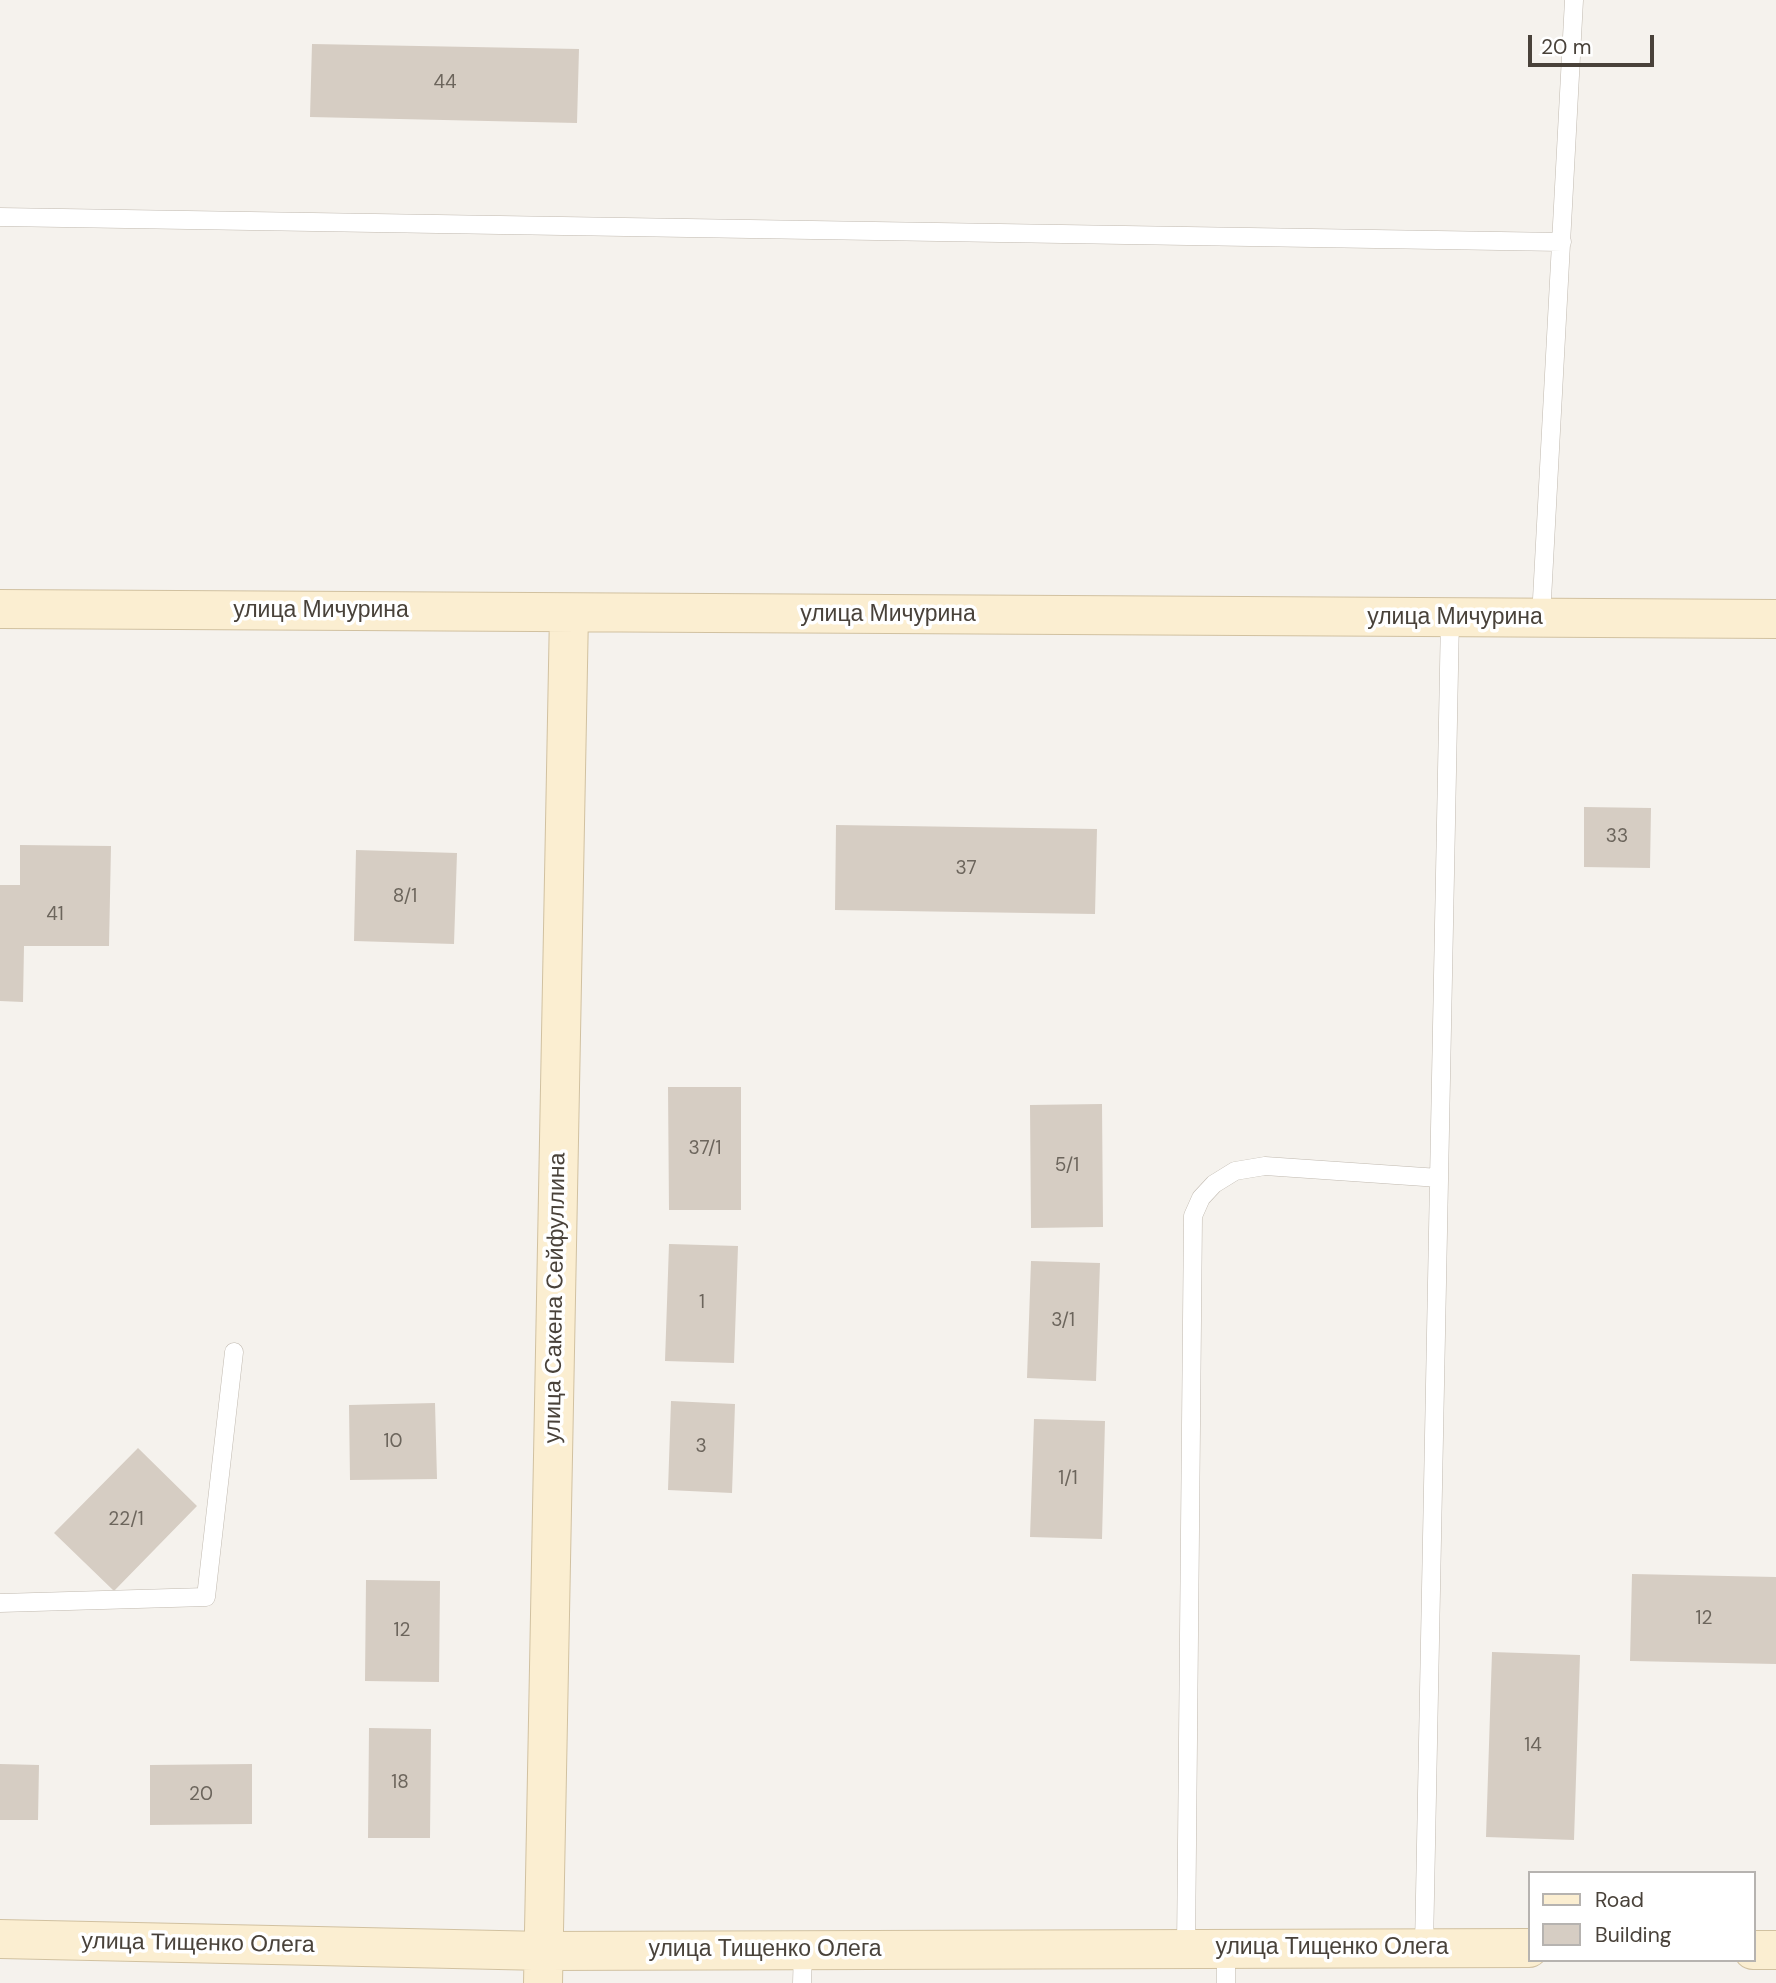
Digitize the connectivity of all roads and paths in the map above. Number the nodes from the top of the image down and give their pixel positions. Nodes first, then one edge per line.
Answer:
1 (1574, 0) edge
2 (0, 217) edge
3 (1562, 242) junction
4 (0, 609) edge
5 (569, 613) junction
6 (1450, 618) junction
7 (1541, 618) junction
8 (1776, 619) edge
9 (1439, 1178) junction
10 (234, 1352) dead end
11 (0, 1603) edge
12 (0, 1940) edge
13 (1424, 1947) junction
14 (1186, 1948) junction
15 (1528, 1948) edge
16 (1755, 1950) edge
17 (1776, 1950) edge
18 (802, 1966) edge
19 (1226, 1966) edge
20 (543, 1967) edge

1 - 3 lane
2 - 3 lane
3 - 7 lane
4 - 5 street, улица Мичурина
5 - 6 street, улица Мичурина
5 - 20 street, улица Сакена Сейфуллина
6 - 7 street, улица Мичурина
6 - 9 lane
7 - 8 street, улица Мичурина
9 - 13 lane
9 - 14 lane
10 - 11 lane
12 - 20 street, улица Тищенко Олега
13 - 15 street, улица Тищенко Олега
13 - 19 street, улица Тищенко Олега
14 - 18 street, улица Тищенко Олега
14 - 19 street, улица Тищенко Олега
16 - 17 street
18 - 20 street, улица Тищенко Олега

